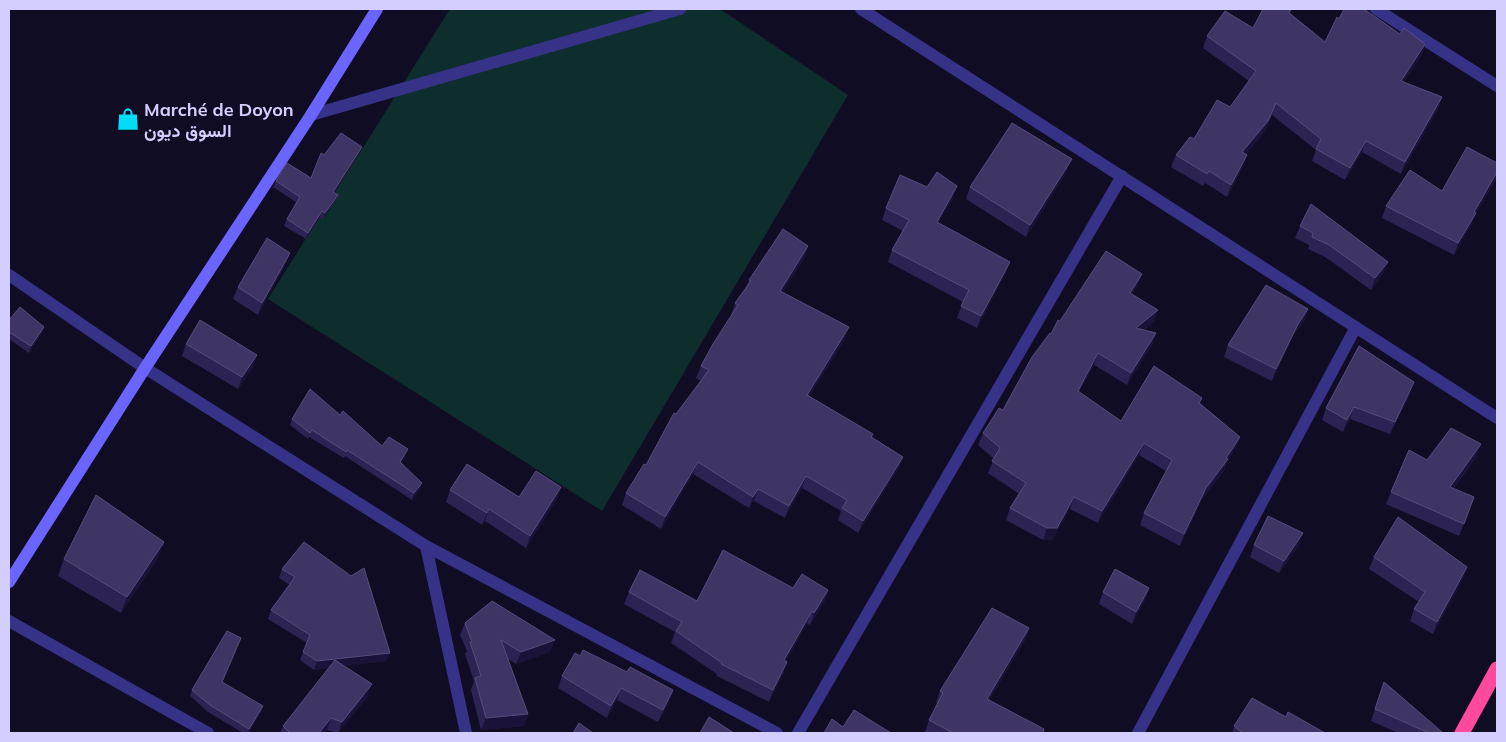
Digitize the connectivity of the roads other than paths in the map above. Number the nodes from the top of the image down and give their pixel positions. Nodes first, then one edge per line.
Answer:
1 (377, 9) edge
2 (680, 9) edge
3 (861, 9) edge
4 (1376, 9) edge
5 (1497, 86) edge
6 (311, 115) junction
7 (1122, 176) junction
8 (9, 276) edge
9 (1356, 327) junction
10 (146, 368) junction
11 (1497, 418) edge
12 (426, 546) junction
13 (9, 582) edge
14 (9, 622) edge
15 (1497, 669) edge
16 (208, 733) edge
17 (466, 733) edge
18 (778, 733) edge
19 (798, 733) edge
20 (1138, 733) edge
21 (1462, 733) edge

1 - 6 street
2 - 6 street
3 - 7 street
4 - 5 street
6 - 10 street
7 - 9 street
7 - 19 street
8 - 10 street
9 - 11 street
9 - 20 street
10 - 12 street
10 - 13 street
12 - 17 street
12 - 18 street
14 - 16 street
15 - 21 highway

